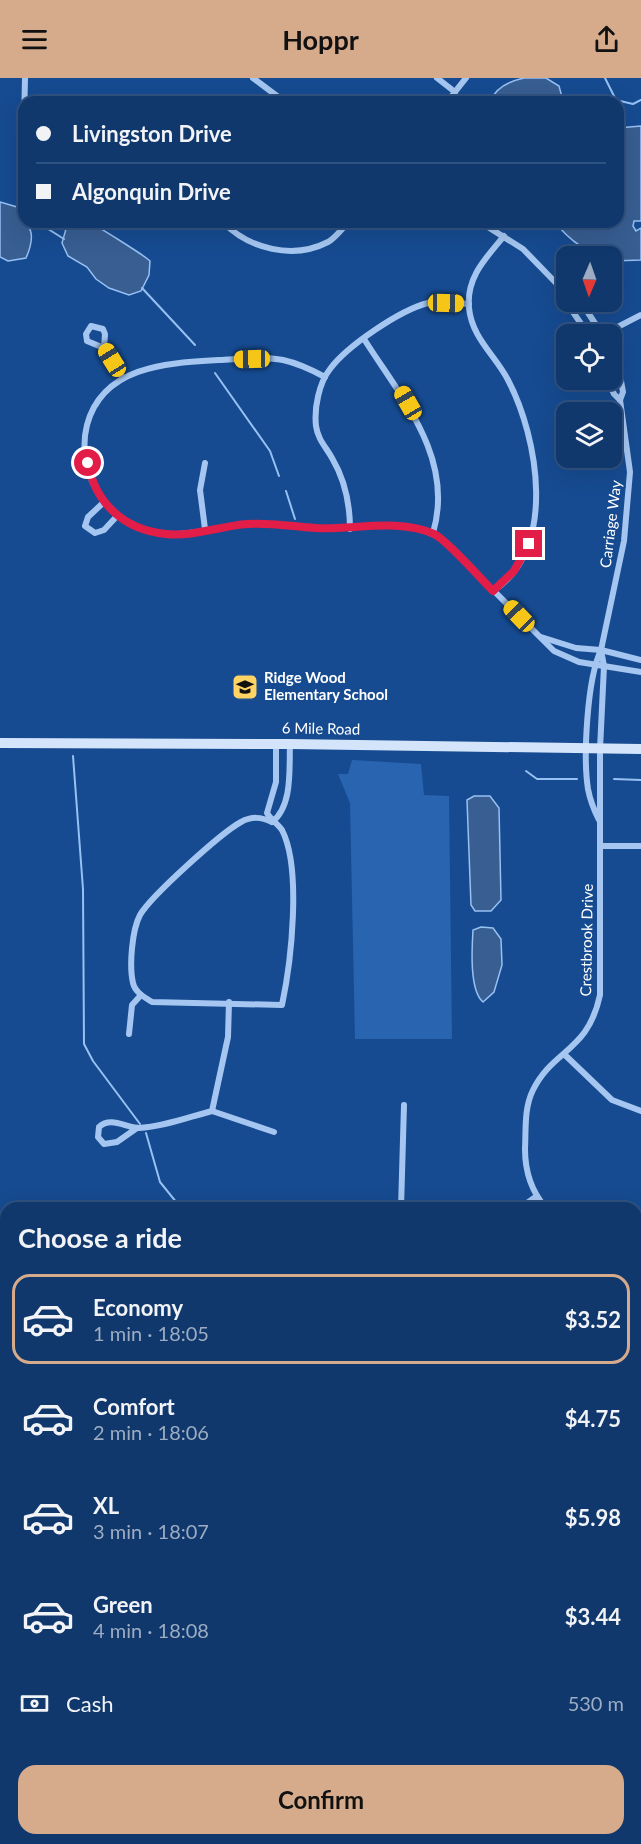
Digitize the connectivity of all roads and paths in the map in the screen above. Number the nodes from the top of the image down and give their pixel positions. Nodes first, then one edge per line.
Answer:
1 (25, 78) edge
2 (254, 78) edge
3 (437, 78) edge
4 (466, 78) edge
5 (455, 92) junction
6 (25, 96) edge
7 (277, 96) edge
8 (452, 96) edge
9 (230, 228) edge
10 (343, 228) edge
11 (490, 228) edge
12 (504, 236) junction
13 (556, 283) edge
14 (469, 304) junction
15 (641, 315) edge
16 (622, 324) edge
17 (364, 339) junction
18 (104, 348) dead end
19 (325, 377) junction
20 (123, 378) junction
21 (622, 387) edge
22 (612, 390) edge
23 (620, 400) junction
24 (205, 463) dead end
25 (104, 503) junction
26 (117, 516) junction
27 (350, 529) junction
28 (205, 530) junction
29 (433, 533) junction
30 (493, 591) junction
31 (541, 637) junction
32 (602, 650) junction
33 (641, 660) edge
34 (594, 665) junction
35 (604, 666) junction
36 (641, 672) edge
37 (0, 743) edge
38 (276, 744) junction
39 (290, 744) junction
40 (588, 749) junction
41 (600, 749) junction
42 (641, 749) edge
43 (272, 822) junction
44 (600, 823) junction
45 (601, 846) junction
46 (641, 846) edge
47 (141, 995) junction
48 (229, 1002) junction
49 (129, 1034) dead end
50 (566, 1055) junction
51 (404, 1105) dead end
52 (212, 1111) junction
53 (641, 1111) edge
54 (137, 1128) junction
55 (274, 1132) dead end
56 (537, 1196) junction
57 (401, 1202) edge
58 (528, 1202) edge
59 (542, 1202) edge

1 - 6 street
2 - 7 street
3 - 5 street
4 - 5 street
5 - 8 street
9 - 10 street
11 - 12 street
12 - 13 street
12 - 14 street
14 - 17 street
14 - 30 street
15 - 16 street
17 - 19 street
17 - 29 street
18 - 20 street
19 - 20 street
19 - 27 street
20 - 25 street
21 - 23 street, Carriage Way
22 - 23 street, Carriage Way
23 - 32 street, Carriage Way
24 - 28 street
25 - 26 street
25 - 26 street
26 - 28 street
27 - 28 street
27 - 29 street
29 - 30 street
30 - 31 street
31 - 32 street
31 - 34 street
32 - 33 street
32 - 34 street, Carriage Way
32 - 35 street, Carriage Way
34 - 35 street
34 - 40 street, Carriage Way
35 - 36 street
35 - 41 street, Carriage Way
37 - 38 street, 6 Mile Road
38 - 39 street, 6 Mile Road
38 - 43 street
39 - 40 street, 6 Mile Road
39 - 43 street
40 - 41 street, 6 Mile Road
40 - 44 street, Crestbrook Drive
41 - 42 street, 6 Mile Road
41 - 44 street, Crestbrook Drive
43 - 47 street
43 - 48 street
44 - 45 street, Crestbrook Drive
45 - 46 street
45 - 50 street, Crestbrook Drive
47 - 48 street
47 - 49 street
48 - 52 street
50 - 53 street
50 - 56 street, Crestbrook Drive
51 - 57 street
52 - 54 street
52 - 55 street
54 - 54 street
56 - 58 street
56 - 59 street, Crestbrook Drive

